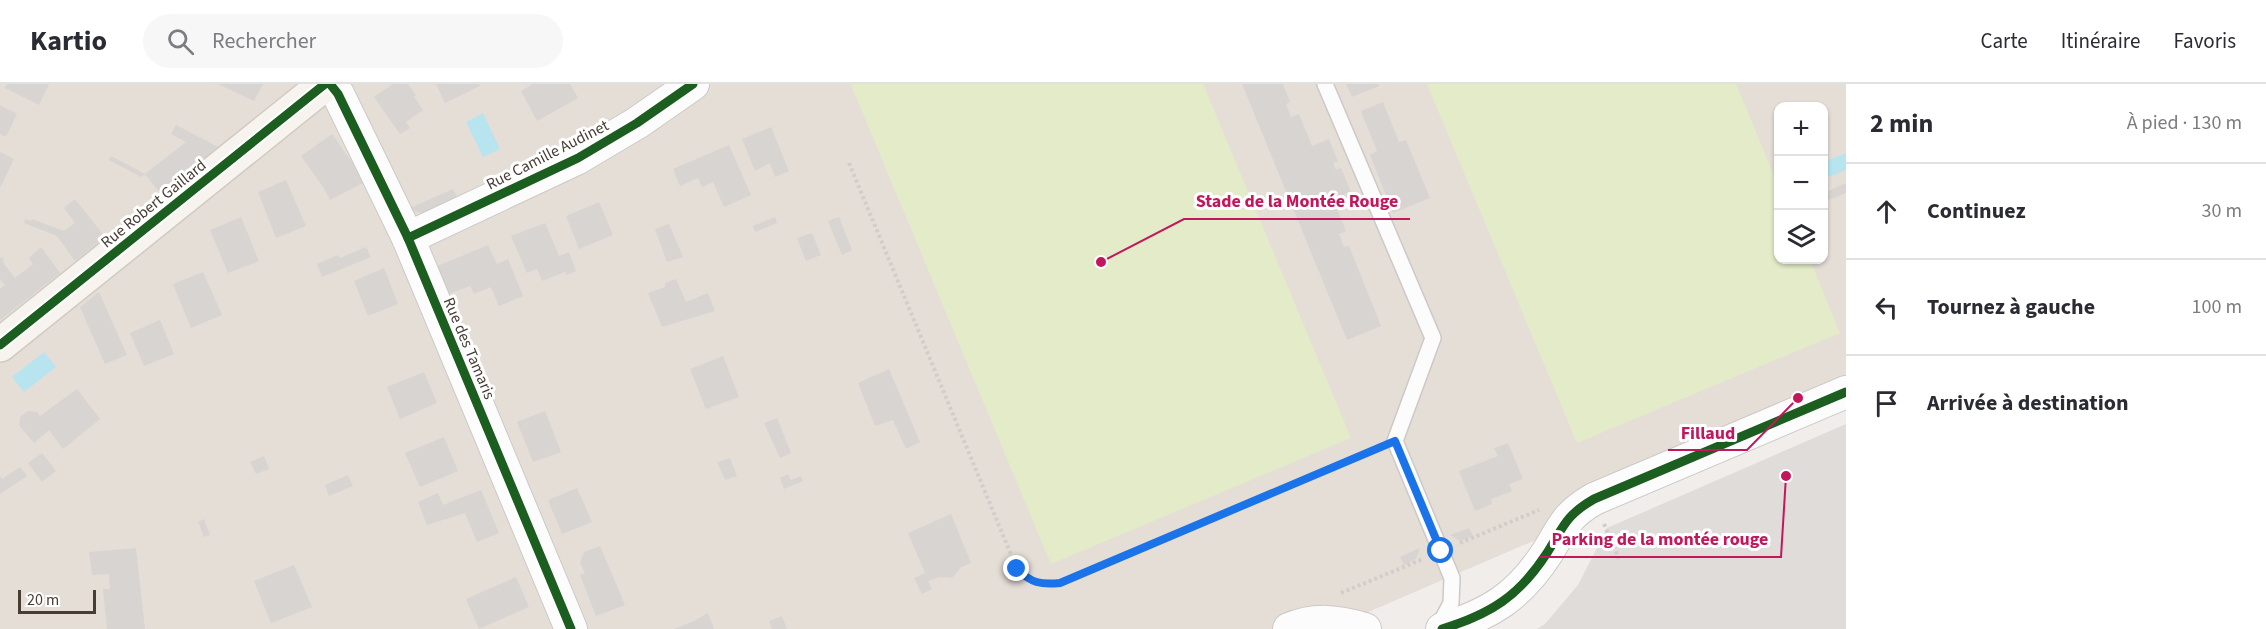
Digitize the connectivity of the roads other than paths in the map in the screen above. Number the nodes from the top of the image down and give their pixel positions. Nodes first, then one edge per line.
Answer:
1 (325, 84) edge
2 (330, 84) edge
3 (693, 84) edge
4 (1325, 84) edge
5 (408, 238) junction
6 (0, 345) edge
7 (1846, 392) edge
8 (571, 629) edge
9 (1288, 629) edge
10 (1365, 629) edge
11 (1437, 629) edge
12 (1442, 629) edge

1 - 6 street, Rue Robert Gaillard
2 - 5 street, Rue des Tamaris
3 - 5 street, Rue Camille Audinet
4 - 11 lane
5 - 8 street, Rue des Tamaris
7 - 12 street
9 - 10 street

